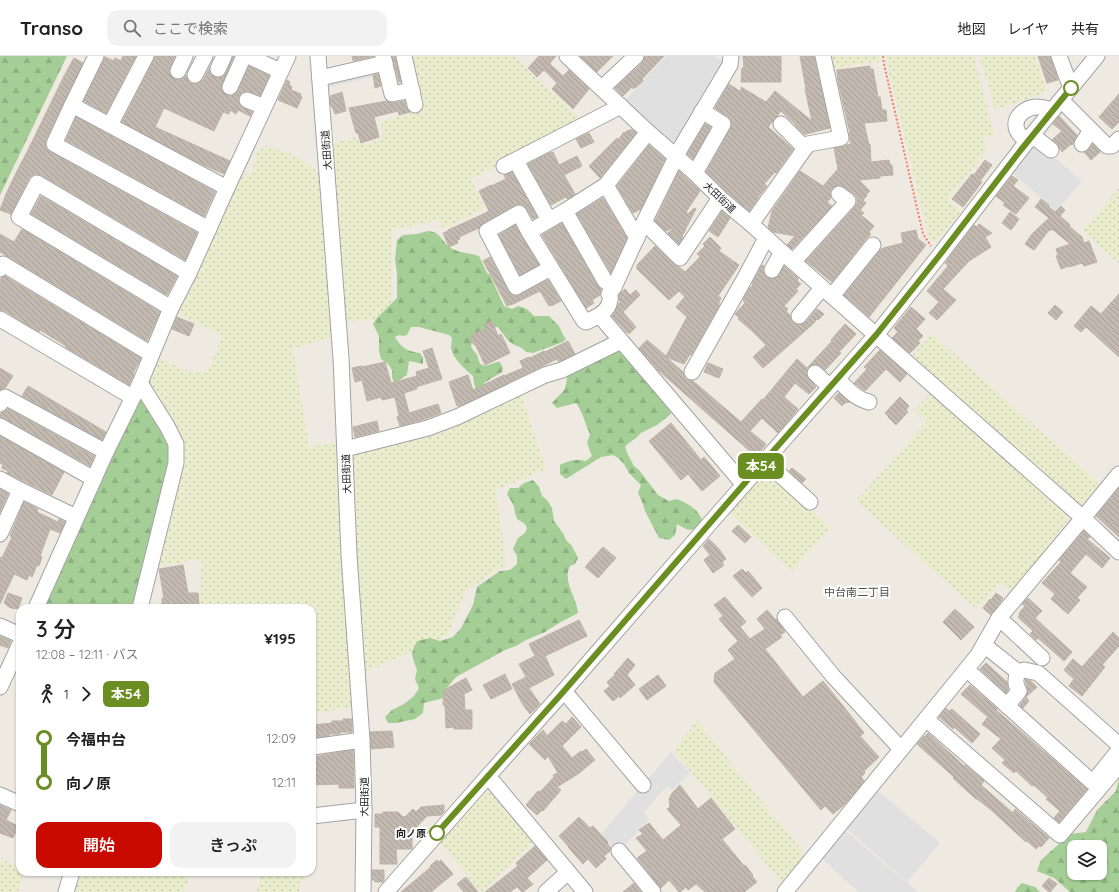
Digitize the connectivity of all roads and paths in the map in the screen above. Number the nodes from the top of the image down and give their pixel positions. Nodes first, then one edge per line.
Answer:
1 (96, 56) edge
2 (146, 56) edge
3 (185, 56) edge
4 (204, 56) edge
5 (244, 56) edge
6 (248, 56) edge
7 (288, 56) edge
8 (318, 56) edge
9 (404, 56) edge
10 (567, 56) edge
11 (636, 56) edge
12 (731, 56) edge
13 (823, 56) edge
14 (883, 56) edge
15 (1059, 56) edge
16 (1098, 56) edge
17 (384, 60) edge
18 (178, 70) dead end
19 (280, 71) junction
20 (195, 75) dead end
21 (320, 78) junction
22 (230, 87) dead end
23 (602, 88) junction
24 (1071, 88) junction
25 (412, 90) junction
26 (247, 100) dead end
27 (72, 105) junction
28 (415, 105) dead end
29 (1057, 105) junction
30 (621, 106) junction
31 (264, 107) junction
32 (702, 111) junction
33 (781, 124) dead end
34 (110, 125) junction
35 (1091, 130) junction
36 (648, 132) junction
37 (1030, 138) junction
38 (1119, 139) edge
39 (1082, 144) dead end
40 (805, 148) junction
41 (1051, 150) dead end
42 (677, 157) junction
43 (695, 173) junction
44 (606, 185) junction
45 (227, 188) junction
46 (839, 194) dead end
47 (720, 198) junction
48 (565, 211) junction
49 (549, 220) junction
50 (644, 222) junction
51 (751, 224) junction
52 (209, 229) junction
53 (529, 232) junction
54 (637, 238) junction
55 (766, 238) junction
56 (873, 245) dead end
57 (939, 256) junction
58 (788, 257) junction
59 (551, 268) junction
60 (0, 269) edge
61 (772, 270) dead end
62 (189, 273) junction
63 (614, 287) junction
64 (827, 292) junction
65 (171, 308) junction
66 (600, 316) junction
67 (799, 316) dead end
68 (0, 319) edge
69 (876, 335) junction
70 (622, 341) junction
71 (152, 354) junction
72 (692, 372) dead end
73 (815, 373) dead end
74 (140, 383) junction
75 (834, 383) junction
76 (132, 397) junction
77 (2, 398) edge
78 (869, 402) dead end
79 (0, 426) edge
80 (345, 449) junction
81 (106, 452) junction
82 (765, 461) junction
83 (1119, 474) edge
84 (94, 478) junction
85 (0, 479) edge
86 (744, 484) junction
87 (20, 490) junction
88 (810, 502) dead end
89 (76, 517) junction
90 (1083, 518) junction
91 (0, 534) edge
92 (1119, 552) edge
93 (38, 604) edge
94 (141, 604) edge
95 (785, 617) dead end
96 (999, 618) junction
97 (0, 626) edge
98 (16, 633) edge
99 (984, 645) junction
100 (16, 653) edge
101 (1042, 658) dead end
102 (1018, 672) junction
103 (974, 676) dead end
104 (0, 687) edge
105 (564, 691) junction
106 (1007, 706) junction
107 (926, 719) junction
108 (362, 740) junction
109 (1119, 745) edge
110 (316, 746) edge
111 (901, 748) junction
112 (1119, 750) edge
113 (1119, 765) edge
114 (488, 776) junction
115 (644, 785) dead end
116 (0, 795) edge
117 (16, 802) edge
118 (364, 810) junction
119 (316, 816) edge
120 (619, 852) dead end
121 (568, 872) junction
122 (71, 876) edge
123 (66, 892) edge
124 (363, 892) edge
125 (386, 892) edge
126 (546, 892) edge
127 (585, 892) edge
128 (653, 892) edge
129 (785, 892) edge

1 - 27 street
2 - 34 street
3 - 18 street
4 - 20 street
5 - 22 street
6 - 19 street
7 - 19 street
8 - 21 street, 大田街道
9 - 25 street
10 - 23 street, 大田街道
11 - 23 street
12 - 32 street
13 - 40 street
14 - 57 path
15 - 24 street
16 - 24 street
17 - 21 street
17 - 25 street
19 - 31 street
21 - 80 street, 大田街道
23 - 30 street, 大田街道
24 - 29 street
25 - 28 street
26 - 31 street
27 - 34 street
27 - 52 street
29 - 35 street
29 - 37 street
29 - 37 street
30 - 36 street, 大田街道
30 - 49 street
31 - 45 street
32 - 42 street
32 - 43 street
33 - 40 street
34 - 45 street
35 - 38 street
35 - 39 street
36 - 42 street, 大田街道
36 - 44 street
37 - 41 street
37 - 57 street
40 - 51 street
42 - 43 street, 大田街道
42 - 50 street
43 - 47 street, 大田街道
44 - 48 street
44 - 54 street
45 - 52 street
46 - 58 street
47 - 50 street
47 - 51 street, 大田街道
48 - 49 street
48 - 63 street
49 - 53 street
50 - 54 street
51 - 55 street, 大田街道
52 - 62 street
53 - 59 street
53 - 59 street
54 - 63 street
55 - 58 street, 大田街道
55 - 72 street
56 - 64 street
57 - 69 street
58 - 61 street
58 - 64 street, 大田街道
59 - 66 street
60 - 71 street
62 - 65 street
62 - 65 street
63 - 66 street
64 - 67 street
64 - 69 street, 大田街道
65 - 71 street
66 - 70 street
68 - 76 street
69 - 75 street
69 - 90 street, 大田街道
70 - 80 street
70 - 86 street
71 - 74 street
73 - 75 street
74 - 76 street
74 - 94 street
75 - 78 street
75 - 82 street
76 - 81 street
77 - 81 street
79 - 84 street
80 - 108 street, 大田街道
81 - 84 street
82 - 86 street
82 - 88 street
83 - 90 street
84 - 89 street
85 - 87 street
86 - 105 street
87 - 89 street
87 - 91 street
89 - 93 street
90 - 92 street, 大田街道
90 - 96 street
95 - 111 street
96 - 99 street
96 - 101 street
97 - 98 street
99 - 102 street
99 - 107 street
100 - 104 street
102 - 106 street
102 - 109 street
103 - 106 street
105 - 114 street
105 - 115 street
106 - 112 street
107 - 111 street
107 - 113 street
108 - 110 street
108 - 118 street, 大田街道
111 - 129 street
114 - 121 street
114 - 125 street
116 - 117 street
118 - 119 street
118 - 124 street, 大田街道
120 - 128 street
121 - 126 street
121 - 127 street
122 - 123 street

